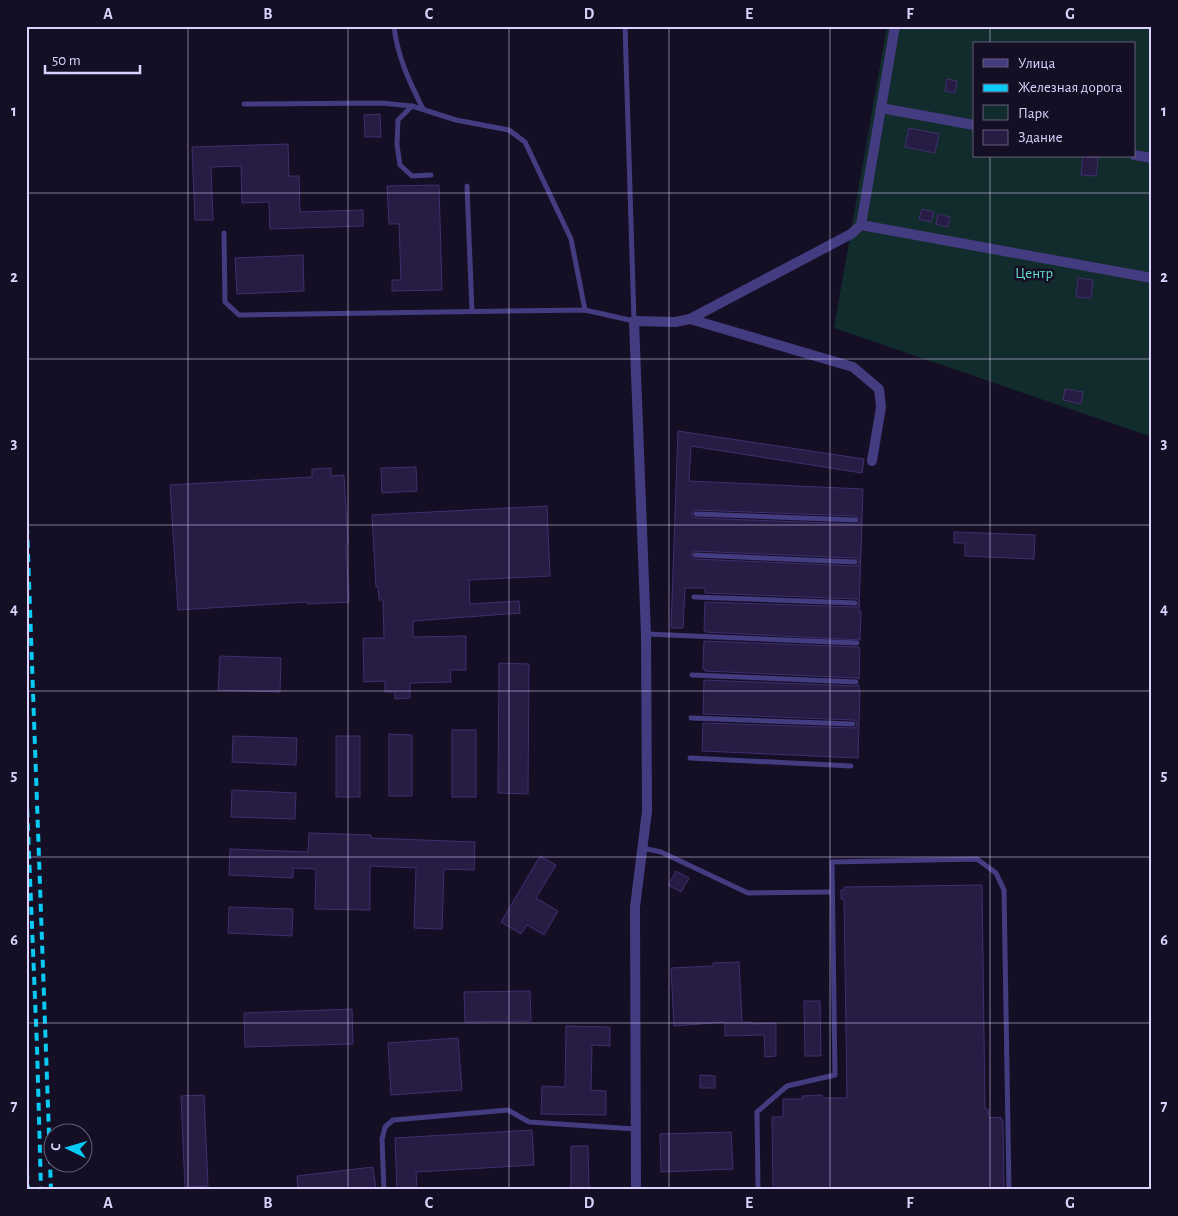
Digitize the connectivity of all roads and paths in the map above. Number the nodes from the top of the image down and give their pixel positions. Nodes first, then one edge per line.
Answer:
1 (394, 26) edge
2 (625, 26) edge
3 (895, 26) edge
4 (244, 104) dead end
5 (412, 106) junction
6 (881, 108) junction
7 (422, 109) junction
8 (973, 125) edge
9 (1136, 155) edge
10 (1152, 158) edge
11 (431, 175) dead end
12 (467, 186) dead end
13 (860, 225) junction
14 (224, 233) dead end
15 (1152, 278) edge
16 (585, 310) junction
17 (472, 312) junction
18 (690, 319) junction
19 (634, 321) junction
20 (872, 461) dead end
21 (696, 514) dead end
22 (856, 520) dead end
23 (695, 555) dead end
24 (855, 562) dead end
25 (694, 596) dead end
26 (855, 603) dead end
27 (646, 634) junction
28 (857, 643) dead end
29 (692, 675) dead end
30 (856, 682) dead end
31 (691, 718) dead end
32 (853, 724) dead end
33 (690, 758) dead end
34 (851, 766) dead end
35 (642, 848) junction
36 (832, 892) junction
37 (635, 1129) junction
38 (384, 1190) edge
39 (636, 1190) edge
40 (758, 1190) edge
41 (1010, 1190) edge

1 - 7 lane
2 - 19 lane
3 - 6 street
4 - 5 lane
5 - 7 lane
5 - 11 lane
6 - 8 street
6 - 13 street
7 - 16 lane
9 - 10 street
12 - 17 lane
13 - 15 street
13 - 18 street
14 - 17 lane
16 - 17 lane
16 - 19 lane
18 - 19 street
18 - 20 street
19 - 27 street
21 - 22 lane
23 - 24 lane
25 - 26 lane
27 - 28 lane
27 - 35 street
29 - 30 lane
31 - 32 lane
33 - 34 lane
35 - 36 lane
35 - 37 street
36 - 40 lane
36 - 41 lane
37 - 38 lane
37 - 39 street

